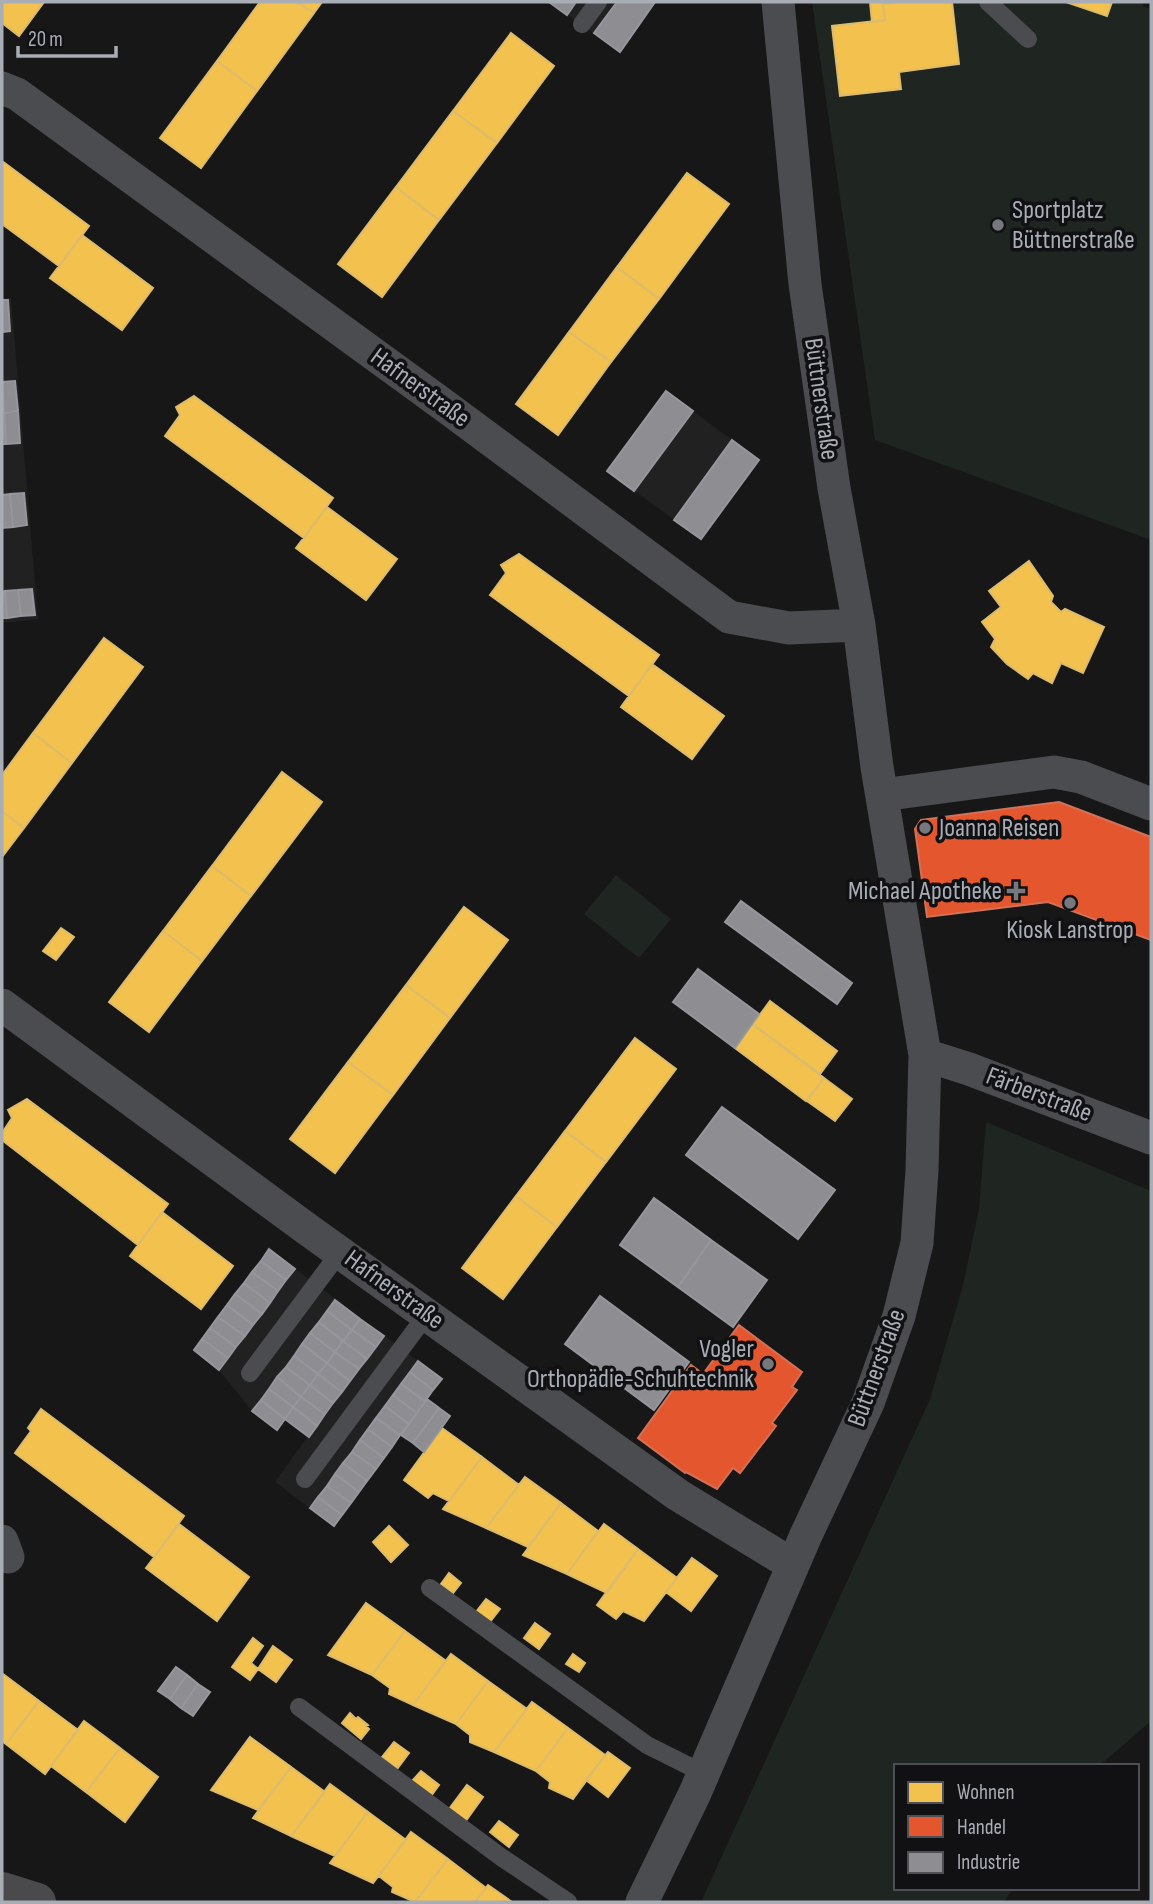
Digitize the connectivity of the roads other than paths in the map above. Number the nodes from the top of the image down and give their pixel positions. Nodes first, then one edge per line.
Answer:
1 (598, 2) edge
2 (778, 2) edge
3 (988, 2) edge
4 (582, 24) dead end
5 (1028, 39) dead end
6 (2, 88) edge
7 (859, 625) junction
8 (882, 795) junction
9 (1151, 804) edge
10 (2, 1005) edge
11 (925, 1055) junction
12 (1151, 1138) edge
13 (340, 1252) junction
14 (427, 1314) junction
15 (250, 1373) dead end
16 (305, 1479) dead end
17 (793, 1565) junction
18 (430, 1588) dead end
19 (299, 1707) dead end
20 (703, 1773) junction
21 (2, 1891) edge
22 (37, 1902) edge
23 (568, 1902) edge
24 (642, 1902) edge

1 - 4 lane
2 - 7 street, Büttnerstraße
3 - 5 lane
6 - 7 street, Hafnerstraße
7 - 8 street, Büttnerstraße
8 - 9 street
8 - 11 street, Büttnerstraße
10 - 13 street, Hafnerstraße
11 - 12 street, Färberstraße
11 - 17 street, Büttnerstraße
13 - 14 street, Hafnerstraße
13 - 15 lane
14 - 16 lane
14 - 17 street, Hafnerstraße
17 - 20 street, Büttnerstraße
18 - 20 lane
19 - 23 lane
20 - 24 street, Büttnerstraße
21 - 22 street

